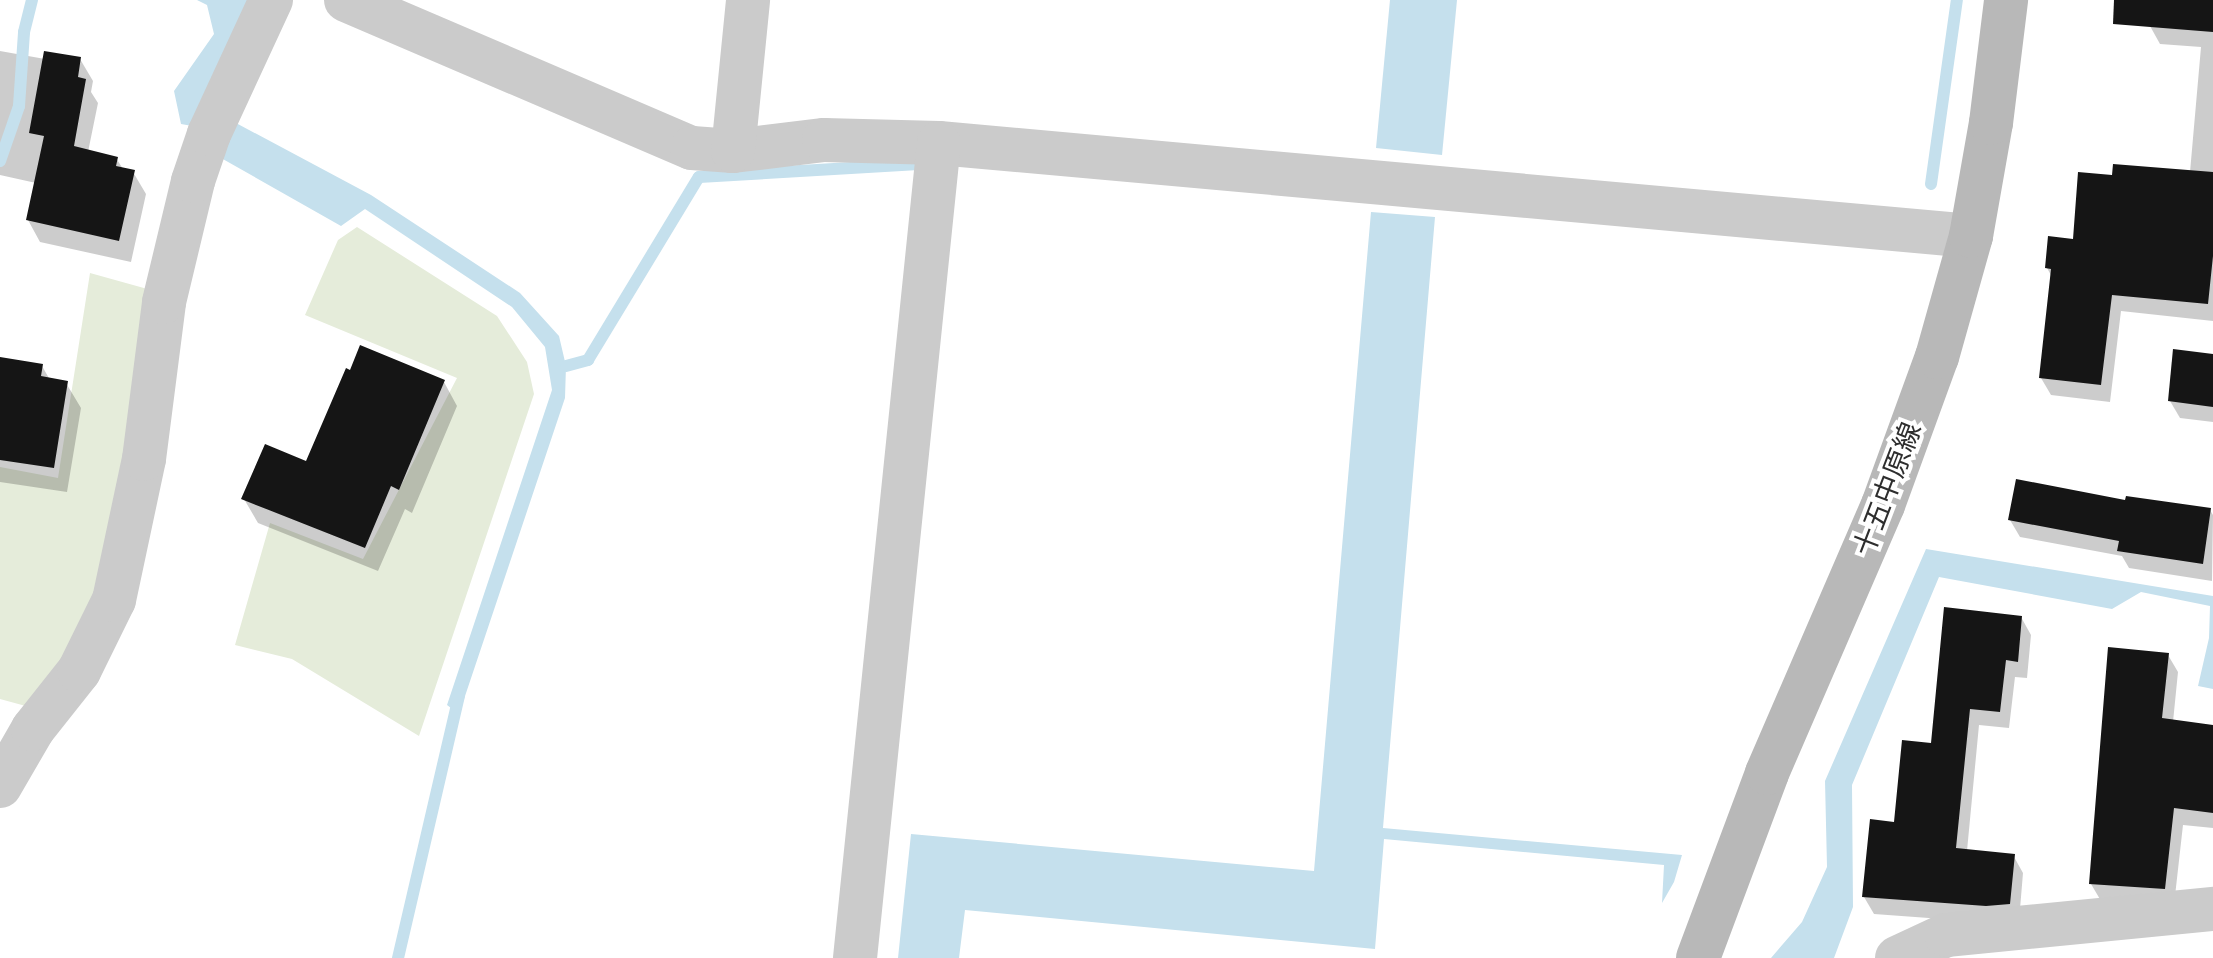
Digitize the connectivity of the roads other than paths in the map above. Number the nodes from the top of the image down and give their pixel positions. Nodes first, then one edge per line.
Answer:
1 (271, 0) edge
2 (346, 0) edge
3 (748, 0) edge
4 (2006, 0) edge
5 (939, 143) junction
6 (733, 151) junction
7 (1971, 236) junction
8 (0, 786) edge
9 (2212, 914) edge
10 (855, 958) edge
11 (1698, 958) edge
12 (1897, 958) edge

1 - 8 street
2 - 6 street
3 - 6 street
4 - 7 main road, 十五中原線
5 - 6 street
5 - 7 street
5 - 10 street
7 - 11 main road, 十五中原線
9 - 12 street

